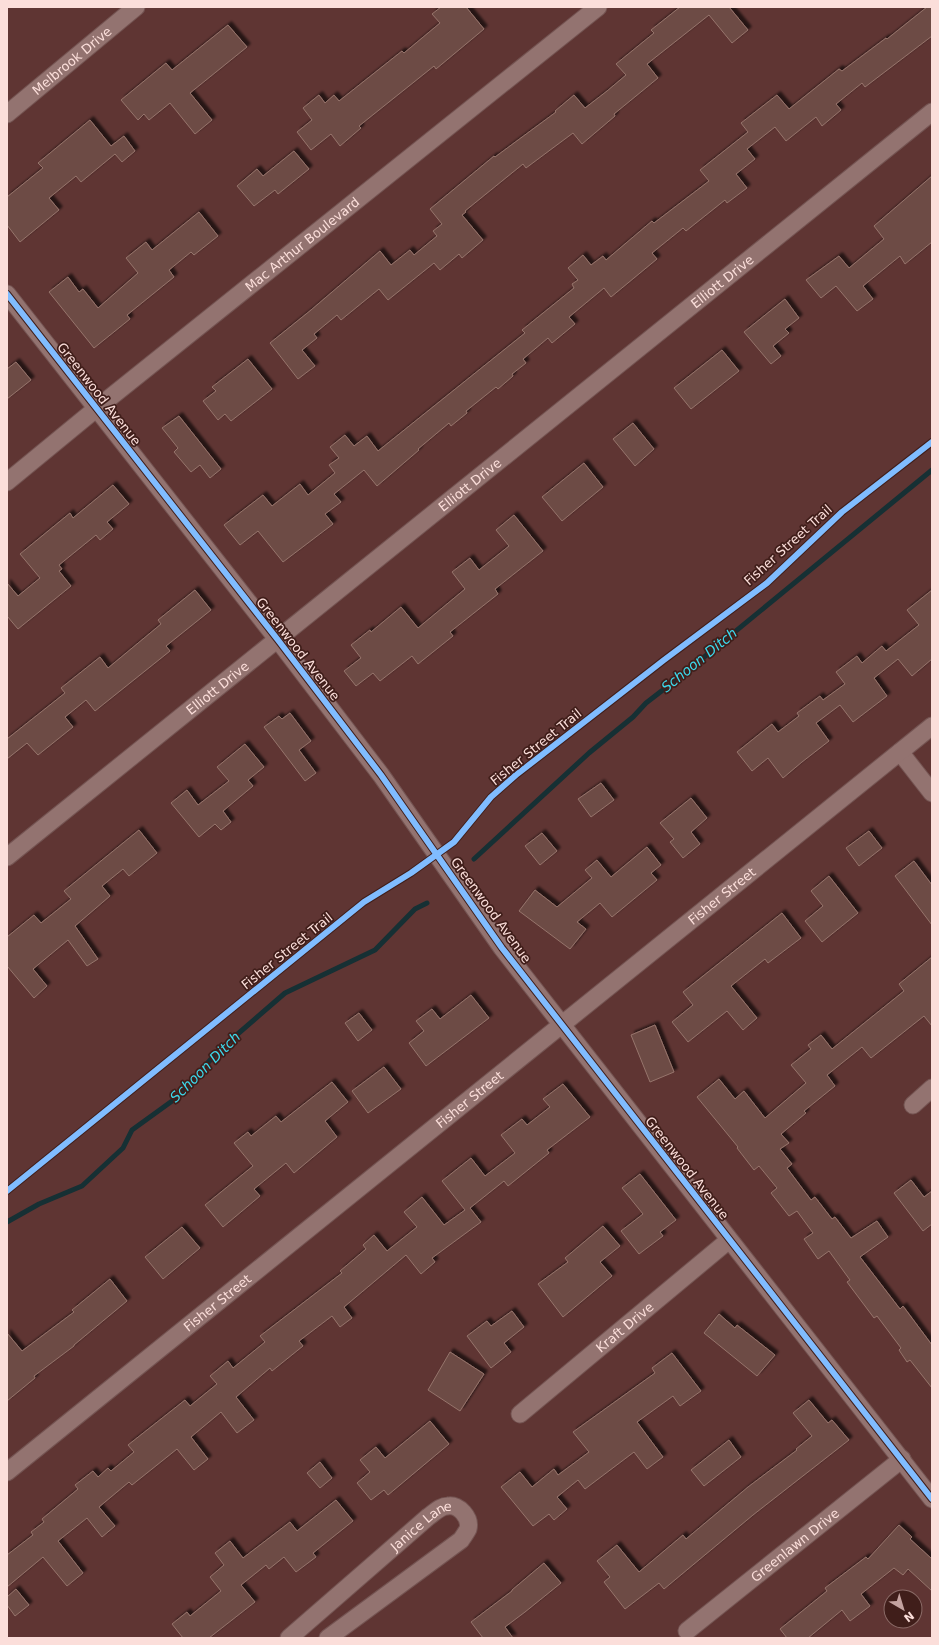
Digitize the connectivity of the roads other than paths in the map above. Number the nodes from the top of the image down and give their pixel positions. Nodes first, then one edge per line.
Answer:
1 (136, 7) edge
2 (598, 7) edge
3 (932, 112) edge
4 (7, 114) edge
5 (7, 294) edge
6 (97, 408) junction
7 (7, 482) edge
8 (278, 640) junction
9 (932, 726) edge
10 (900, 752) junction
11 (932, 793) edge
12 (7, 857) edge
13 (562, 1023) junction
14 (932, 1088) edge
15 (913, 1105) dead end
16 (729, 1240) junction
17 (520, 1414) dead end
18 (902, 1459) junction
19 (7, 1472) edge
20 (932, 1499) edge
21 (687, 1630) dead end
22 (289, 1638) edge
23 (328, 1638) edge

1 - 4 street, Melbrook Drive
2 - 6 street, Mac Arthur Boulevard
3 - 8 street, Elliott Drive
5 - 6 street, Greenwood Avenue
6 - 7 street, Mac Arthur Boulevard
6 - 8 street, Greenwood Avenue
8 - 12 street, Elliott Drive
8 - 13 street, Greenwood Avenue
9 - 10 street, Fisher Street
10 - 11 street
10 - 13 street, Fisher Street
13 - 16 street, Greenwood Avenue
13 - 19 street, Fisher Street
14 - 15 street
16 - 17 street, Kraft Drive
16 - 18 street, Greenwood Avenue
18 - 20 street, Greenwood Avenue
18 - 21 street, Greenlawn Drive
22 - 23 street, Janice Lane

